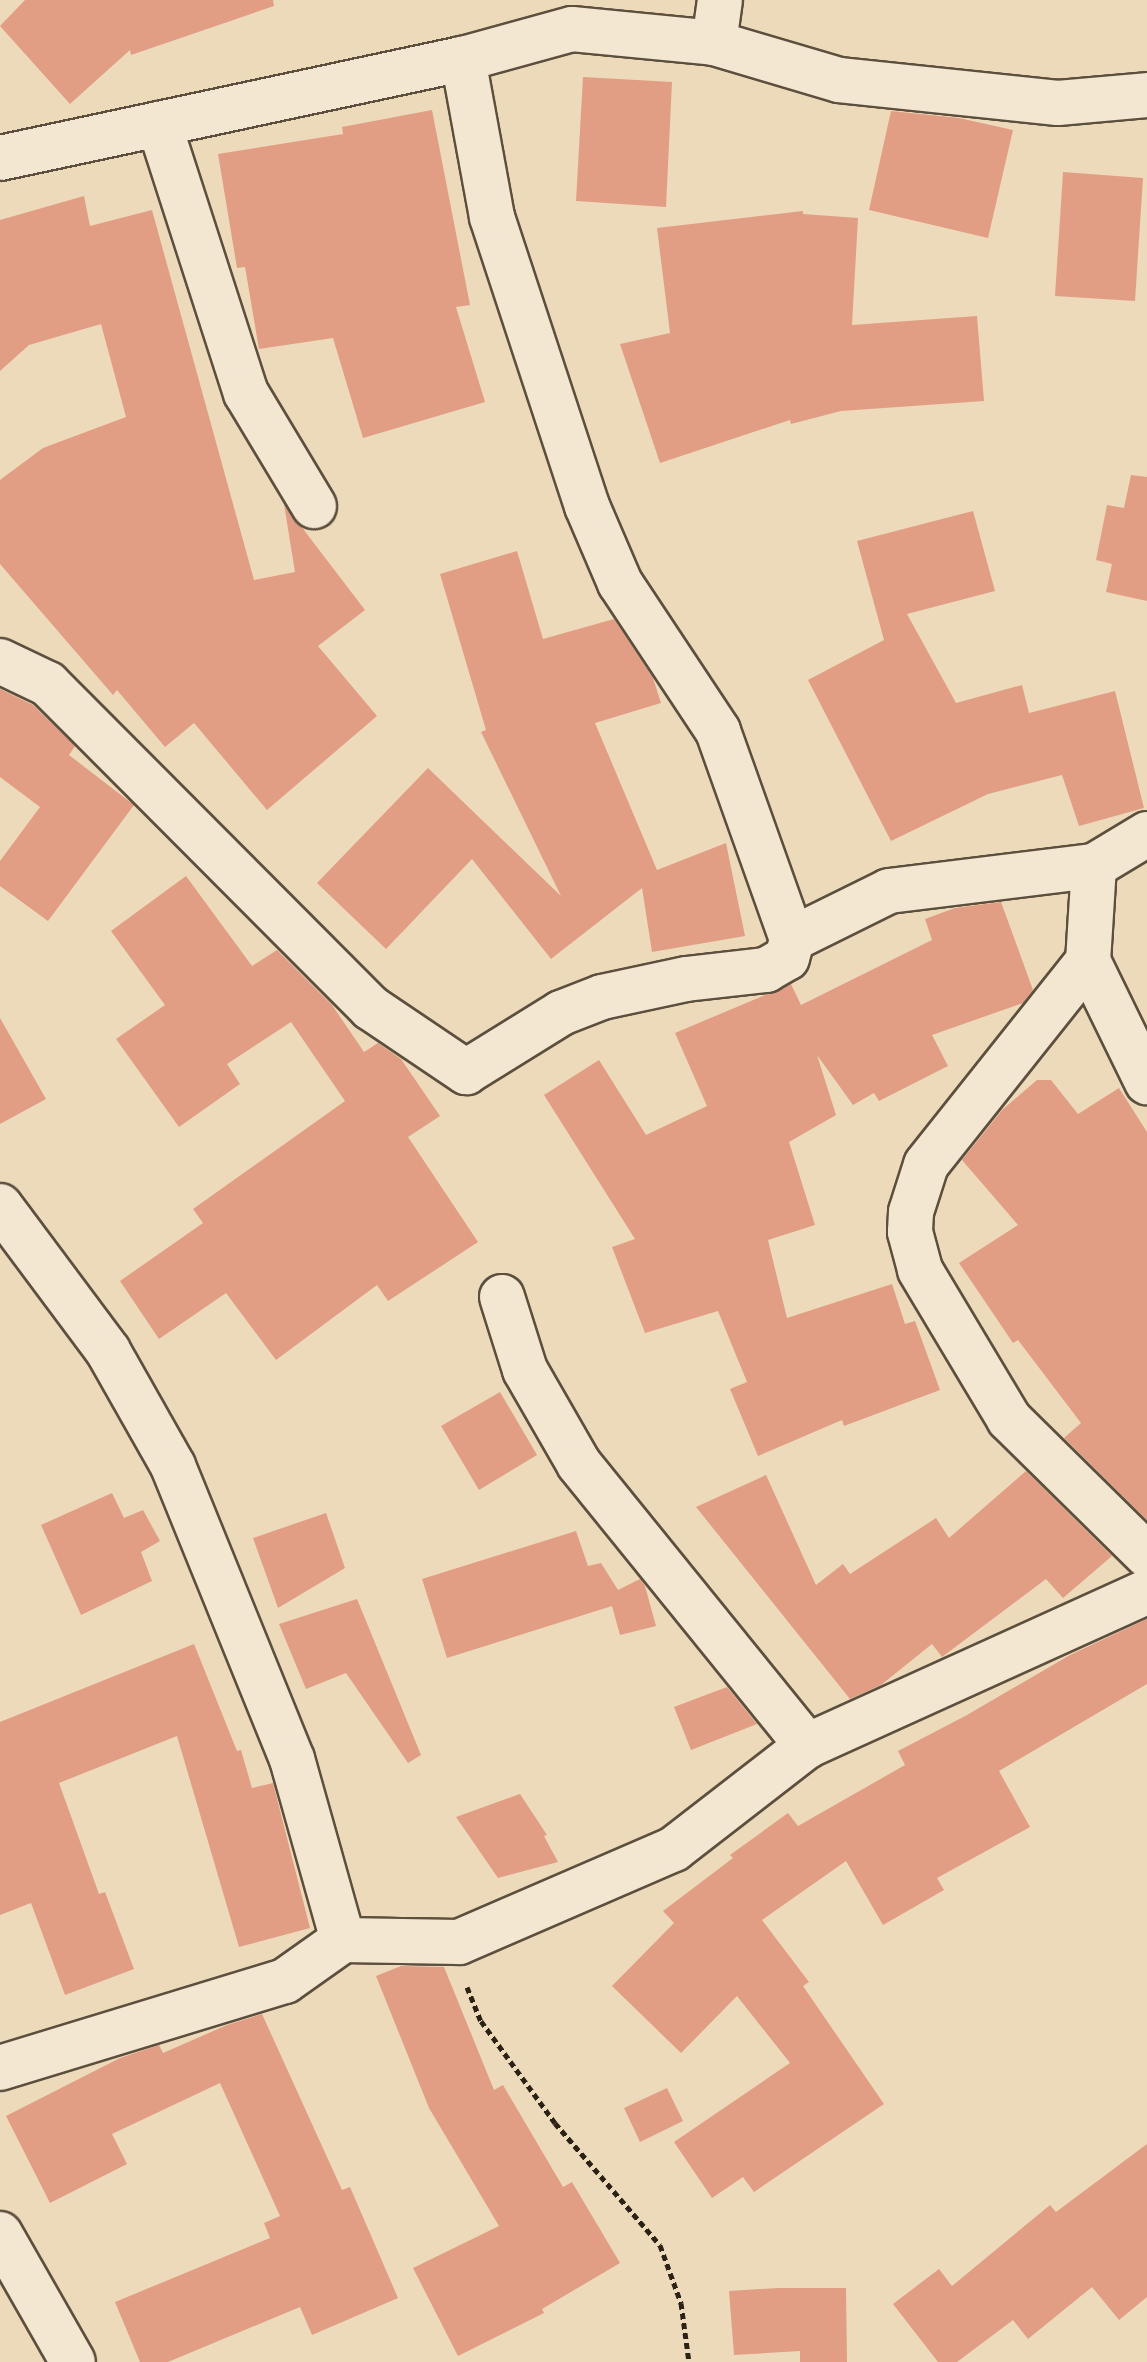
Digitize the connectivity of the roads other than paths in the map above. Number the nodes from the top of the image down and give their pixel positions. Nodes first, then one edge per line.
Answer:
1 (720, 0) edge
2 (714, 43) junction
3 (463, 59) junction
4 (1147, 95) edge
5 (159, 124) junction
6 (0, 158) edge
7 (314, 506) dead end
8 (0, 661) edge
9 (1147, 834) edge
10 (1094, 866) junction
11 (792, 939) junction
12 (1088, 961) junction
13 (1147, 1082) edge
14 (0, 1206) edge
15 (502, 1297) dead end
16 (1147, 1555) edge
17 (1147, 1592) edge
18 (807, 1746) junction
19 (343, 1940) junction
20 (0, 2068) edge
21 (0, 2234) edge
22 (73, 2362) edge

1 - 2 street
2 - 3 street
2 - 4 street
3 - 5 street
3 - 11 street
5 - 6 street
5 - 7 street
8 - 11 street
9 - 10 street
10 - 11 street
10 - 12 street
12 - 13 street
12 - 16 street
14 - 19 street
15 - 18 street
17 - 18 street
18 - 19 street
19 - 20 street
21 - 22 street

